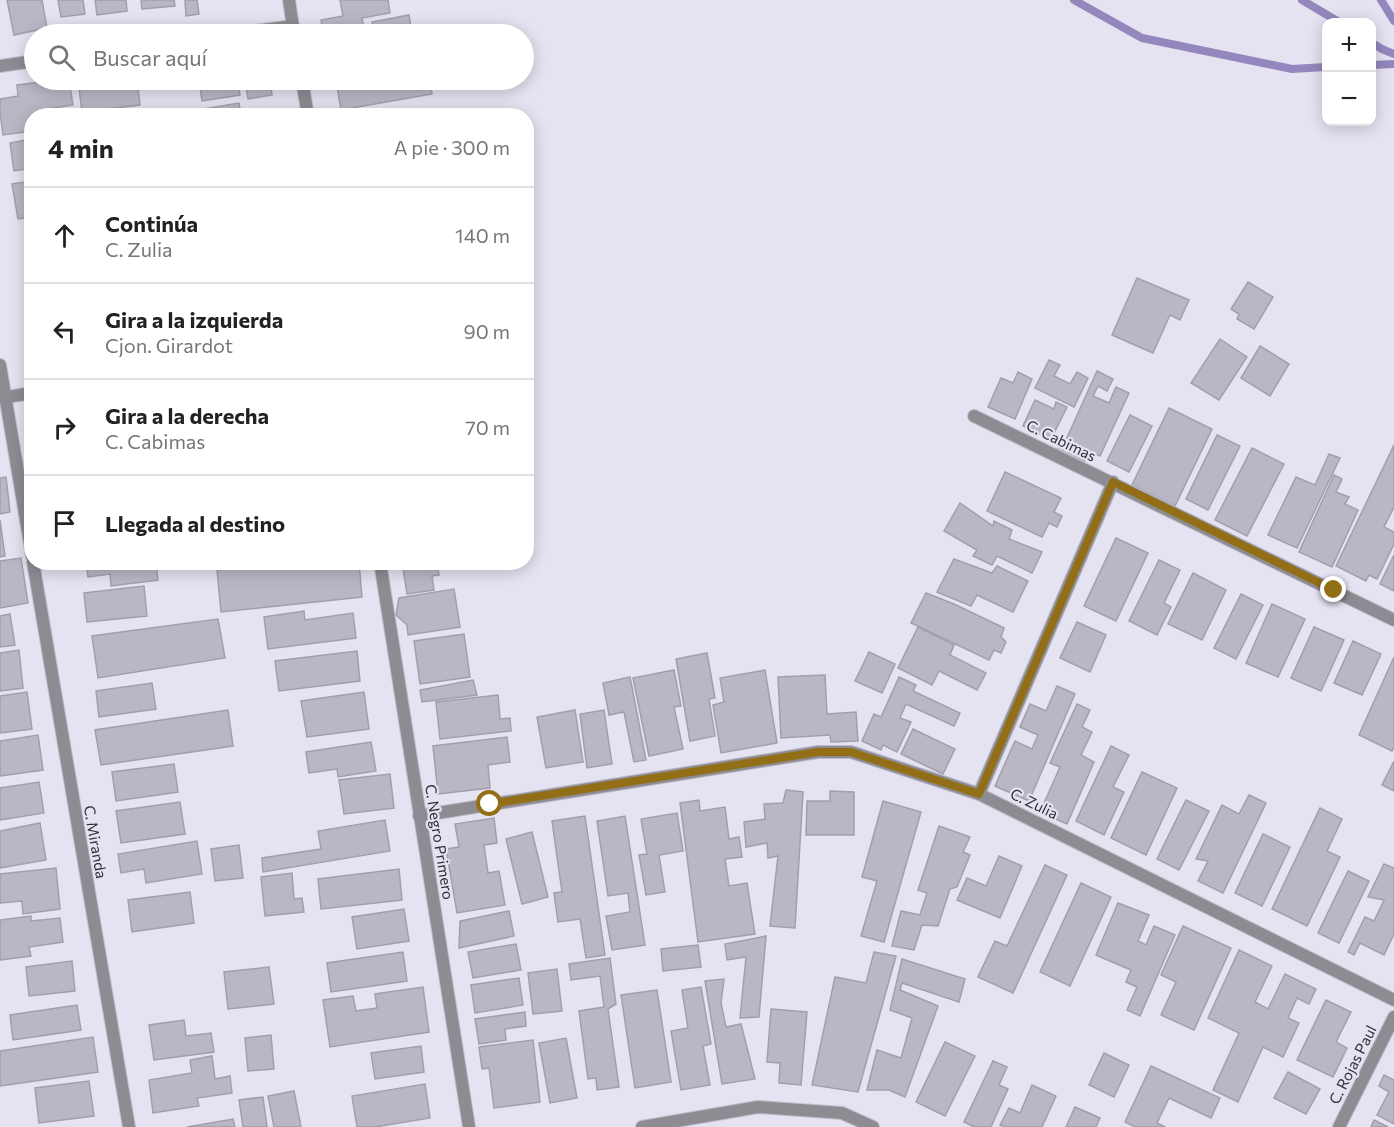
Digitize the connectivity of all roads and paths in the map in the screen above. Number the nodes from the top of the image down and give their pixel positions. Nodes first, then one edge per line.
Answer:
1 (289, 0) edge
2 (292, 24) edge
3 (24, 62) edge
4 (0, 66) edge
5 (304, 90) edge
6 (307, 108) edge
7 (0, 365) edge
8 (24, 394) edge
9 (2, 397) edge
10 (974, 416) dead end
11 (1113, 482) junction
12 (24, 514) edge
13 (34, 570) edge
14 (381, 570) edge
15 (1394, 620) edge
16 (979, 794) junction
17 (419, 816) junction
18 (1394, 1000) edge
19 (1394, 1017) edge
20 (129, 1127) edge
21 (469, 1127) edge
22 (642, 1127) edge
23 (873, 1127) edge
24 (1339, 1127) edge

1 - 2 street
3 - 4 street
5 - 6 street
7 - 9 street
8 - 9 street
9 - 12 street
10 - 11 street, C. Cabimas
11 - 15 street, C. Cabimas
11 - 16 street
13 - 20 street, C. Miranda
14 - 17 street, C. Negro Primero
16 - 17 street, C. Zulia
16 - 18 street, C. Zulia
17 - 21 street, C. Negro Primero
19 - 24 street, C. Rojas Paul
22 - 23 street

